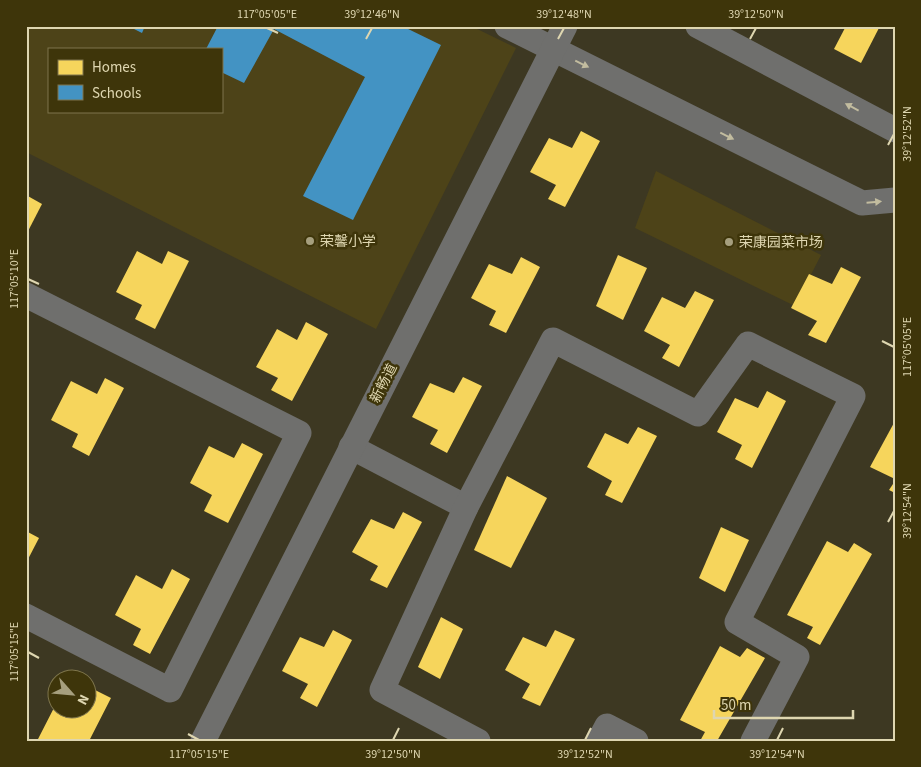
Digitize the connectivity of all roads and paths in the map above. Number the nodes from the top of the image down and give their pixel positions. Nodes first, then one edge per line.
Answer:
1 (507, 26) edge
2 (565, 26) edge
3 (698, 26) edge
4 (553, 50) junction
5 (895, 130) edge
6 (895, 200) edge
7 (26, 295) edge
8 (351, 447) junction
9 (466, 507) junction
10 (26, 616) edge
11 (203, 741) edge
12 (478, 741) edge
13 (599, 741) edge
14 (636, 741) edge
15 (753, 741) edge

1 - 4 street
2 - 4 street, 新畅道
5 -> 3 street
4 -> 6 street
4 - 8 street, 新畅道
7 - 10 street
8 - 9 street
8 - 11 street, 新畅道
9 - 12 street
9 - 15 street
13 - 14 street

